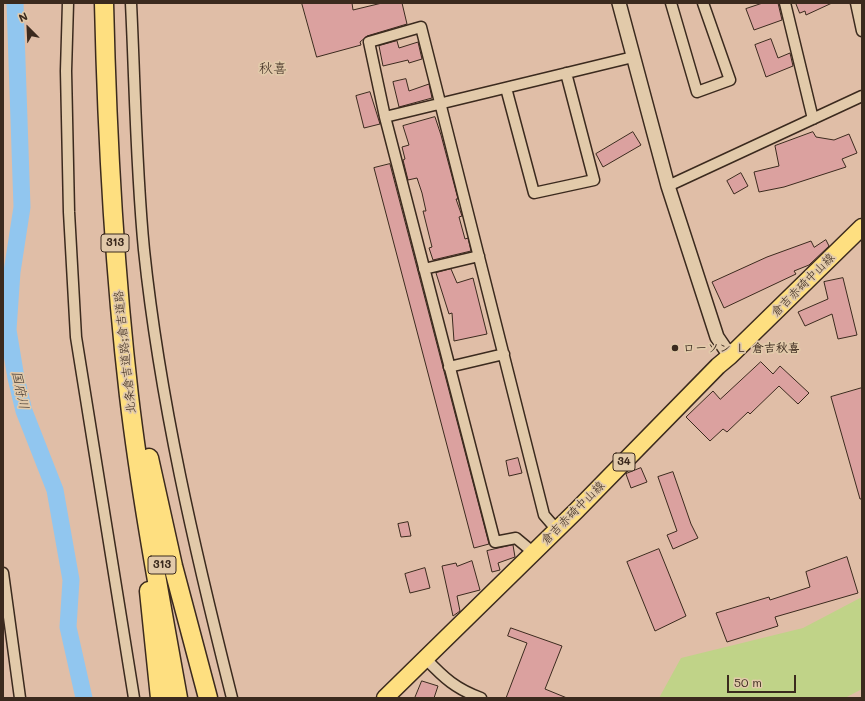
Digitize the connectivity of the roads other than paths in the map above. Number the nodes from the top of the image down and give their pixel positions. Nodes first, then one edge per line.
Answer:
1 (68, 3) edge
2 (104, 3) edge
3 (113, 3) edge
4 (131, 3) edge
5 (619, 3) edge
6 (671, 3) edge
7 (703, 3) edge
8 (785, 3) edge
9 (856, 3) edge
10 (862, 31) edge
11 (633, 57) junction
12 (566, 73) junction
13 (506, 88) junction
14 (862, 96) edge
15 (441, 103) junction
16 (385, 117) junction
17 (813, 119) junction
18 (668, 186) junction
19 (862, 227) edge
20 (479, 256) junction
21 (424, 269) junction
22 (504, 354) junction
23 (730, 356) junction
24 (450, 366) junction
25 (144, 432) junction
26 (142, 482) junction
27 (557, 530) junction
28 (534, 553) junction
29 (3, 573) edge
30 (426, 659) junction
31 (20, 698) edge
32 (134, 698) edge
33 (160, 698) edge
34 (178, 698) edge
35 (187, 698) edge
36 (208, 698) edge
37 (232, 698) edge
38 (385, 698) edge
39 (481, 698) edge

1 - 32 street
2 - 26 highway, 北条倉吉道路;倉吉道路 / 313
3 - 25 highway, 北条倉吉道路;倉吉道路 / 313
4 - 37 street
5 - 11 street
6 - 7 street
8 - 17 street
9 - 10 street
11 - 12 street
11 - 18 street
12 - 13 street
12 - 13 street
13 - 15 street
14 - 17 street
15 - 16 street
15 - 16 street
15 - 20 street
16 - 21 street
17 - 18 street
18 - 23 street
19 - 23 main road, 倉吉赤碕中山線 / 34
20 - 21 street
20 - 22 street
21 - 24 street
22 - 24 street
22 - 27 street
23 - 27 main road, 倉吉赤碕中山線 / 34
24 - 28 street
25 - 35 highway, 北条倉吉道路;倉吉道路 / 313
25 - 36 highway
26 - 33 highway
26 - 34 highway, 北条倉吉道路;倉吉道路 / 313
27 - 28 main road, 倉吉赤碕中山線 / 34
28 - 30 main road, 倉吉赤碕中山線 / 34
29 - 31 street
30 - 38 main road, 倉吉赤碕中山線 / 34
30 - 39 street

